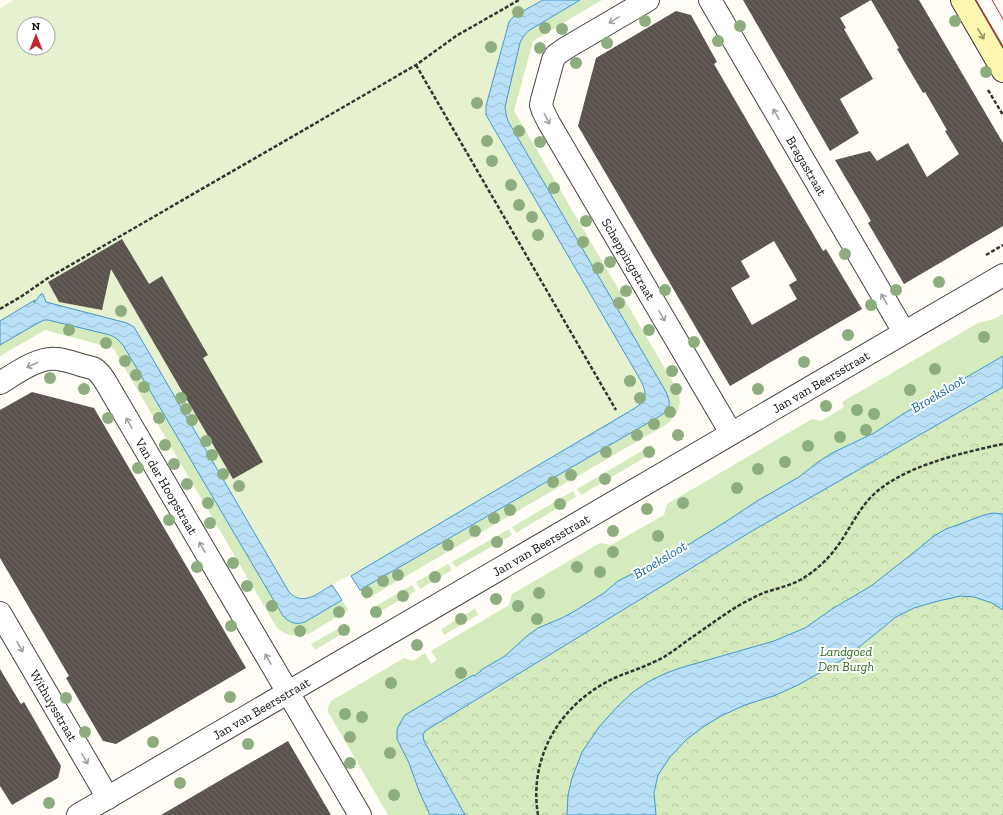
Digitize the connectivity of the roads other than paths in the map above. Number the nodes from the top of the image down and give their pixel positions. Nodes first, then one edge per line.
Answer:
1 (648, 0) edge
2 (710, 0) edge
3 (962, 0) edge
4 (1003, 71) edge
5 (1003, 275) edge
6 (904, 332) junction
7 (0, 383) edge
8 (731, 433) junction
9 (0, 613) edge
10 (287, 693) junction
11 (108, 798) junction
12 (78, 815) edge
13 (360, 815) edge

1 -> 8 street, Scheppingstraat
6 -> 2 street, Bragastraat
3 -> 4 main road
5 - 6 street, Jan van Beersstraat
6 - 8 street, Jan van Beersstraat
10 -> 7 street, Van der Hoopstraat
8 - 10 street, Jan van Beersstraat
9 -> 11 street, Withuysstraat
10 - 11 street, Jan van Beersstraat
10 - 13 street, Van der Hoopstraat
11 - 12 street, Jan van Beersstraat

